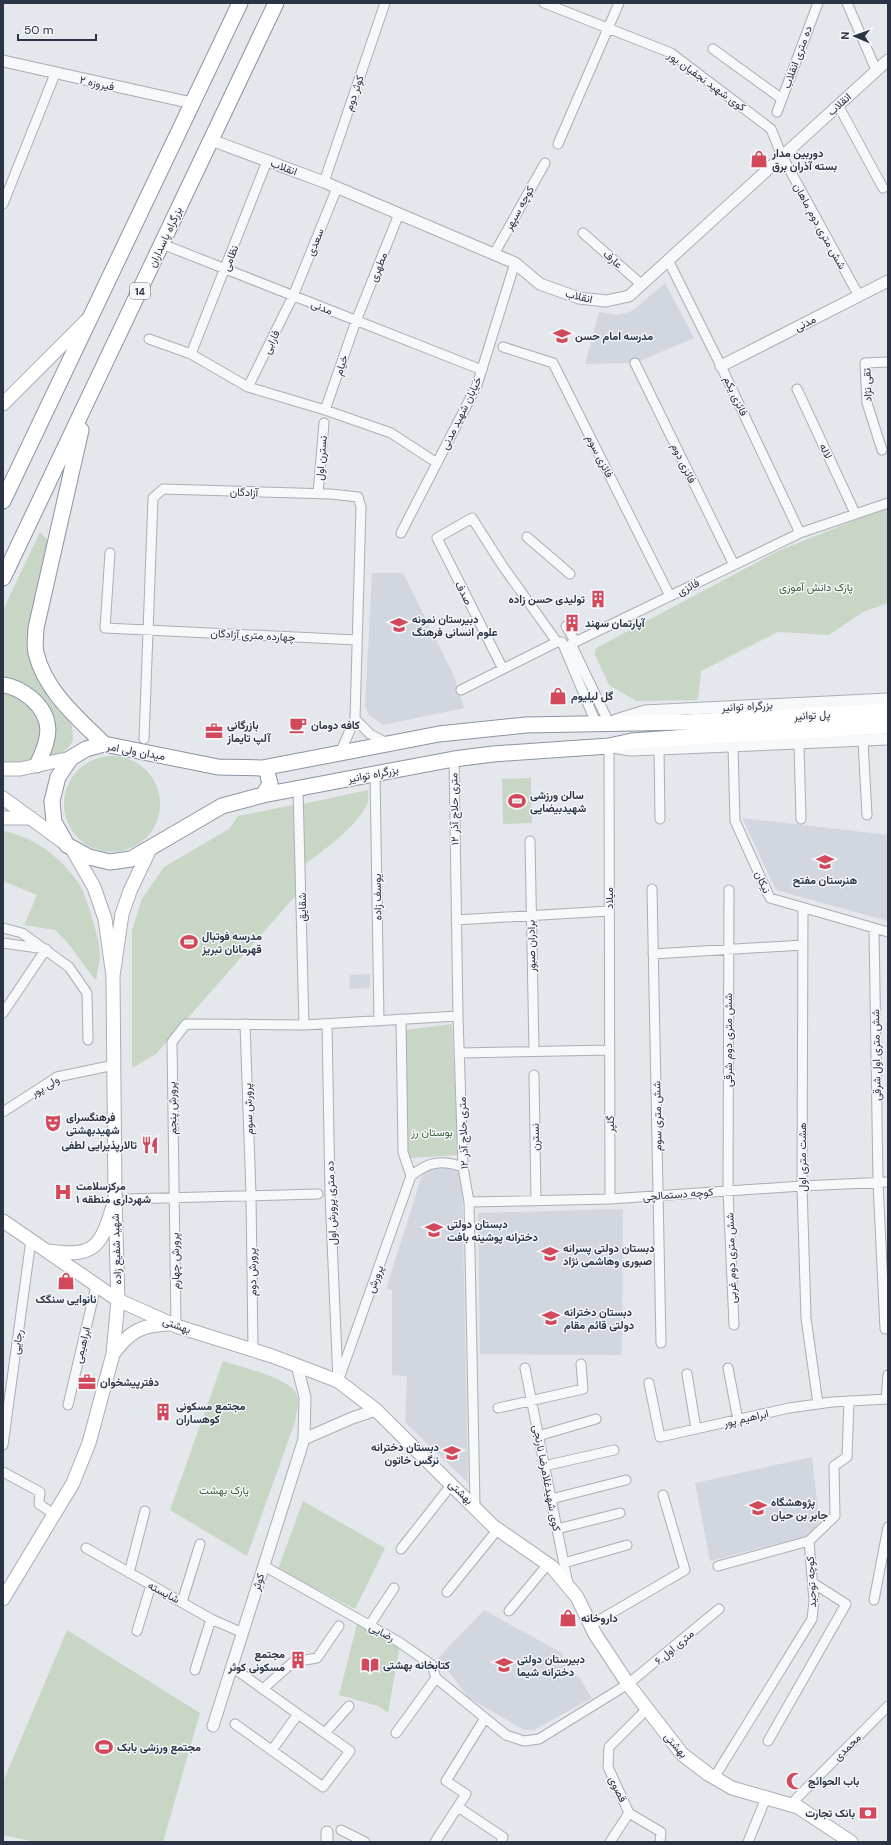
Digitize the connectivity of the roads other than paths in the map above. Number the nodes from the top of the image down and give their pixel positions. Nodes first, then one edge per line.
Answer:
1 (240, 3) edge
2 (276, 3) edge
3 (385, 3) edge
4 (544, 3) edge
5 (620, 3) edge
6 (818, 3) edge
7 (847, 3) edge
8 (609, 30) junction
9 (713, 49) dead end
10 (888, 60) edge
11 (3, 61) edge
12 (876, 70) junction
13 (55, 74) junction
14 (782, 99) junction
15 (192, 103) junction
16 (838, 105) junction
17 (777, 112) dead end
18 (211, 140) junction
19 (558, 144) dead end
20 (782, 156) junction
21 (267, 161) junction
22 (545, 163) dead end
23 (324, 182) junction
24 (337, 188) junction
25 (883, 188) dead end
26 (3, 204) edge
27 (399, 214) junction
28 (583, 233) dead end
29 (162, 244) junction
30 (494, 254) junction
31 (669, 262) junction
32 (515, 263) junction
33 (226, 269) junction
34 (888, 281) edge
35 (642, 285) junction
36 (293, 296) junction
37 (859, 296) junction
38 (92, 314) junction
39 (356, 321) junction
40 (149, 339) dead end
41 (504, 347) dead end
42 (191, 354) junction
43 (888, 362) edge
44 (635, 363) dead end
45 (721, 366) junction
46 (482, 370) junction
47 (248, 387) junction
48 (796, 389) dead end
49 (3, 404) edge
50 (87, 404) junction
51 (325, 410) junction
52 (324, 423) dead end
53 (882, 450) dead end
54 (437, 463) junction
55 (318, 494) junction
56 (3, 501) edge
57 (888, 503) edge
58 (855, 513) junction
59 (401, 533) dead end
60 (800, 533) junction
61 (527, 537) dead end
62 (110, 553) dead end
63 (733, 563) junction
64 (570, 574) dead end
65 (3, 578) edge
66 (670, 596) junction
67 (566, 626) dead end
68 (148, 630) junction
69 (358, 640) junction
70 (566, 642) junction
71 (503, 669) junction
72 (3, 685) edge
73 (461, 690) dead end
74 (888, 699) edge
75 (888, 711) edge
76 (355, 719) junction
77 (688, 722) joint
78 (603, 723) junction
79 (888, 726) edge
80 (689, 737) joint
81 (144, 739) dead end
82 (888, 740) edge
83 (863, 741) junction
84 (104, 744) junction
85 (388, 744) junction
86 (799, 744) junction
87 (609, 746) junction
88 (733, 747) junction
89 (658, 750) junction
90 (340, 753) junction
91 (71, 758) junction
92 (454, 759) junction
93 (37, 765) junction
94 (218, 767) joint
95 (262, 768) junction
96 (3, 769) edge
97 (375, 774) junction
98 (298, 789) junction
99 (264, 795) junction
100 (3, 798) edge
101 (867, 815) dead end
102 (3, 818) edge
103 (31, 818) junction
104 (660, 819) dead end
105 (801, 819) dead end
106 (530, 841) dead end
107 (69, 846) junction
108 (150, 849) junction
109 (652, 889) dead end
110 (728, 890) dead end
111 (803, 909) junction
112 (609, 911) junction
113 (531, 915) junction
114 (456, 920) junction
115 (3, 928) edge
116 (874, 928) junction
117 (888, 932) edge
118 (3, 943) edge
119 (803, 945) junction
120 (46, 949) junction
121 (728, 950) junction
122 (654, 954) junction
123 (114, 976) junction
124 (3, 1013) edge
125 (458, 1016) junction
126 (401, 1019) junction
127 (379, 1021) junction
128 (245, 1024) junction
129 (327, 1024) junction
130 (304, 1025) junction
131 (88, 1040) dead end
132 (610, 1050) junction
133 (534, 1052) junction
134 (460, 1053) junction
135 (114, 1065) junction
136 (534, 1075) dead end
137 (3, 1112) edge
138 (463, 1167) junction
139 (411, 1176) junction
140 (883, 1182) edge
141 (802, 1186) junction
142 (728, 1191) junction
143 (251, 1194) junction
144 (318, 1194) dead end
145 (658, 1195) junction
146 (173, 1197) junction
147 (610, 1198) junction
148 (121, 1199) junction
149 (536, 1200) junction
150 (469, 1202) junction
151 (3, 1221) edge
152 (31, 1240) junction
153 (45, 1250) junction
154 (96, 1286) junction
155 (118, 1300) junction
156 (174, 1324) junction
157 (734, 1325) dead end
158 (885, 1329) dead end
159 (661, 1343) dead end
160 (253, 1350) junction
161 (113, 1354) junction
162 (581, 1364) dead end
163 (297, 1366) junction
164 (524, 1368) dead end
165 (728, 1368) dead end
166 (687, 1374) dead end
167 (888, 1375) edge
168 (338, 1382) junction
169 (649, 1383) dead end
170 (887, 1399) edge
171 (531, 1400) junction
172 (848, 1401) junction
173 (818, 1404) junction
174 (68, 1405) dead end
175 (498, 1408) dead end
176 (376, 1410) junction
177 (596, 1419) dead end
178 (738, 1420) junction
179 (696, 1429) junction
180 (538, 1436) junction
181 (304, 1438) junction
182 (3, 1445) edge
183 (614, 1450) dead end
184 (544, 1466) junction
185 (3, 1472) edge
186 (626, 1480) dead end
187 (452, 1484) junction
188 (663, 1494) dead end
189 (551, 1499) junction
190 (475, 1506) junction
191 (145, 1511) dead end
192 (620, 1513) dead end
193 (55, 1515) junction
194 (888, 1527) edge
195 (498, 1529) junction
196 (557, 1529) junction
197 (809, 1541) junction
198 (200, 1544) dead end
199 (627, 1546) dead end
200 (86, 1548) dead end
201 (401, 1550) dead end
202 (886, 1556) edge
203 (564, 1563) junction
204 (548, 1564) junction
205 (264, 1566) junction
206 (718, 1566) dead end
207 (129, 1573) junction
208 (813, 1583) junction
209 (151, 1585) junction
210 (568, 1587) junction
211 (394, 1588) dead end
212 (447, 1592) dead end
213 (3, 1599) edge
214 (874, 1600) dead end
215 (182, 1602) junction
216 (719, 1609) dead end
217 (510, 1611) dead end
218 (211, 1619) junction
219 (591, 1625) junction
220 (339, 1626) dead end
221 (369, 1626) junction
222 (137, 1631) dead end
223 (243, 1633) junction
224 (232, 1667) junction
225 (195, 1670) dead end
226 (436, 1678) junction
227 (628, 1684) junction
228 (263, 1690) junction
229 (350, 1706) dead end
230 (888, 1706) edge
231 (647, 1709) junction
232 (298, 1714) junction
233 (485, 1718) junction
234 (235, 1724) dead end
235 (213, 1726) dead end
236 (325, 1733) junction
237 (396, 1733) dead end
238 (768, 1741) dead end
239 (272, 1750) junction
240 (714, 1778) junction
241 (766, 1798) junction
242 (790, 1805) junction
243 (458, 1807) junction
244 (629, 1813) junction
245 (341, 1830) dead end
246 (365, 1842) edge
247 (435, 1842) edge
248 (501, 1842) edge
249 (610, 1842) edge
250 (660, 1842) edge
251 (748, 1842) edge
252 (851, 1842) edge

1 - 15 highway
2 - 18 highway, بزرگراه پاسداران / 14
3 - 23 street, کوثر دوم
4 - 8 street, کوی شهید نجفیان پور
5 - 8 street
6 - 14 street, ده متری انقلاب
7 - 12 street
8 - 19 street
8 - 20 street, کوی شهید نجفیان پور
9 - 14 street
10 - 12 street, انقلاب
11 - 13 street, فیروزه ٢
12 - 16 street, انقلاب
13 - 15 street, فیروزه ٢
13 - 26 street
14 - 17 street, ده متری انقلاب
15 - 38 highway
16 - 20 street, انقلاب
16 - 25 street
18 - 21 street, انقلاب
18 - 29 highway, بزرگراه پاسداران / 14
20 - 31 street, انقلاب
20 - 37 street, شش متری دوم ماهان
21 - 23 street, انقلاب
21 - 33 street, نظامی
22 - 30 street, کوچه سپهر
23 - 24 street, انقلاب
24 - 27 street, انقلاب
24 - 36 street, سعدی
27 - 30 street, انقلاب
27 - 39 street, مطهری
28 - 35 street, عارف
29 - 33 street, مدنی
29 - 50 highway, بزرگراه پاسداران / 14
30 - 32 street, انقلاب
31 - 35 street, انقلاب
31 - 45 street, فائزی یکم
32 - 35 street, انقلاب
32 - 46 street, خیابان شهید مدنی
33 - 36 street, مدنی
33 - 42 street, نظامی
34 - 37 street, مدنی
36 - 39 street, مدنی
36 - 47 street, فارابی
37 - 45 street, مدنی
38 - 49 main road
38 - 56 highway
39 - 46 street, مدنی
39 - 51 street, خیام
40 - 42 street
41 - 66 street, فائزی سوم
42 - 47 street
43 - 53 street, تقی نژاد
44 - 63 street, فائزی دوم
45 - 60 street, فائزی یکم
46 - 54 street, خیابان شهید مدنی
47 - 51 street
48 - 58 street, لاله
50 - 65 highway, بزرگراه پاسداران / 14
50 - 84 highway
51 - 54 street
52 - 55 street, نسترن اول
54 - 59 street, خیابان شهید مدنی
55 - 68 street, آزادگان
55 - 69 street, آزادگان
57 - 58 street, فائزی
58 - 60 street, فائزی
60 - 63 street, فائزی
61 - 64 street
62 - 68 street, چهارده متری آزادگان
63 - 66 street, فائزی
66 - 70 street, فائزی
67 - 70 street
68 - 69 street, چهارده متری آزادگان
68 - 81 street, آزادگان
69 - 76 street, آزادگان
70 - 71 street, فائزی
70 - 71 street, صدف
70 - 78 street
71 - 73 street, فائزی
72 - 93 highway
74 - 78 street, بزرگراه توانیر
75 - 77 highway, پل توانیر
76 - 85 street
76 - 90 street, آزادگان
77 - 78 highway, بزرگراه توانیر
78 - 85 highway, بزرگراه توانیر
79 - 80 highway, پل توانیر
80 - 87 highway, بزرگراه توانیر
82 - 83 street, بزرگراه توانیر
83 - 86 street, بزرگراه توانیر
83 - 101 street
84 - 91 highway, میدان ولى امر
84 - 94 highway, میدان ولى امر
85 - 90 highway, بزرگراه توانیر
86 - 88 street, بزرگراه توانیر
86 - 105 street
87 - 89 street, بزرگراه توانیر
87 - 92 highway, بزرگراه توانیر
87 - 112 street, میلاد
88 - 89 street, بزرگراه توانیر
88 - 111 street, نیکان
89 - 104 street
90 - 95 highway, بزرگراه توانیر
91 - 93 main road
91 - 107 highway, میدان ولى امر
92 - 97 highway, بزرگراه توانیر
92 - 114 street, ۱۲ متری حلاج آذر
93 - 96 main road
94 - 95 highway, بزرگراه توانیر
95 - 99 highway
97 - 98 highway, بزرگراه توانیر
97 - 127 street, یوسف زاده
98 - 99 highway, بزرگراه توانیر
98 - 130 street, شقایق
99 - 108 highway, بزرگراه توانیر
100 - 103 main road
102 - 103 main road
103 - 107 main road
106 - 113 street, برادران صبور
107 - 108 highway
107 - 123 main road
108 - 123 main road
109 - 122 street, شش متری سوم
110 - 121 street, شش متری دوم شرقی
111 - 116 street, نیکان
111 - 119 street, هشت متری اول
112 - 113 street
112 - 132 street, میلاد
113 - 114 street
113 - 133 street, برادران صبور
114 - 125 street, ۱۲ متری حلاج آذر
115 - 120 street
116 - 117 street, نیکان
116 - 140 street, شش متری اول شرقی
118 - 120 street
119 - 121 street
119 - 141 street, هشت متری اول
120 - 124 street
120 - 131 street
121 - 122 street
121 - 142 street, شش متری دوم شرقی
122 - 145 street, شش متری سوم
123 - 135 main road, شهید شفیع زاده
125 - 126 street
125 - 134 street, ۱۲ متری حلاج آذر
126 - 127 street
126 - 139 street
127 - 129 street
128 - 130 street
128 - 143 street, پرورش سوم
128 - 146 street, پرورش پنجم
129 - 130 street
129 - 168 street, ده متری پرورش اول
132 - 133 street
132 - 147 street, گلپر
133 - 134 street
134 - 138 street, ۱۲ متری حلاج آذر
135 - 137 street, ولی پور
135 - 148 main road, شهید شفیع زاده
136 - 149 street, نسترن
138 - 139 street
138 - 150 street, ۱۲ متری حلاج آذر
139 - 168 street, پرورش
140 - 141 street, کوچه دستمالچی
140 - 158 street, شش متری اول شرقی
141 - 142 street, کوچه دستمالچی
141 - 173 street, هشت متری اول
142 - 145 street, کوچه دستمالچی
142 - 157 street, شش متری دوم غربی
143 - 144 street
143 - 146 street
143 - 160 street, پرورش دوم
145 - 147 street, کوچه دستمالچی
145 - 159 street, شش متری سوم
146 - 148 street
146 - 156 street, پرورش چهارم
147 - 149 street, کوچه دستمالچی
148 - 153 main road
148 - 155 main road, شهید شفیع زاده
149 - 150 street, کوچه دستمالچی
150 - 190 street, ۱۲ متری حلاج آذر
151 - 152 main road, بهشتی
152 - 153 main road, بهشتی
152 - 182 street, رجایی
153 - 154 main road, بهشتی
154 - 155 main road, بهشتی
154 - 161 main road, شهید شفیع زاده
154 - 174 street, ابراهیمی
155 - 156 main road, بهشتی
155 - 161 main road, شهید شفیع زاده
156 - 160 main road, بهشتی
156 - 161 main road
160 - 163 main road, بهشتی
161 - 193 main road, شهید شفیع زاده
162 - 171 street
163 - 168 main road, بهشتی
163 - 181 street, کوثر
164 - 171 street, کوی شهیدغلامرضا نارنجی
165 - 178 street
166 - 179 street
167 - 170 street
168 - 176 main road, بهشتی
169 - 179 street, ابراهیم پور
170 - 172 street, ابراهیم پور
171 - 175 street
171 - 180 street, کوی شهیدغلامرضا نارنجی
172 - 173 street, ابراهیم پور
172 - 197 street, کوچه توحید
173 - 178 street, ابراهیم پور
176 - 181 street
176 - 187 main road, بهشتی
177 - 180 street
178 - 179 street, ابراهیم پور
180 - 184 street, کوی شهیدغلامرضا نارنجی
181 - 205 street, کوثر
183 - 184 street
184 - 189 street, کوی شهیدغلامرضا نارنجی
185 - 193 street
186 - 189 street
187 - 190 main road, بهشتی
187 - 201 street
188 - 219 street
189 - 196 street, کوی شهیدغلامرضا نارنجی
190 - 195 main road, بهشتی
191 - 207 street
192 - 196 street
193 - 213 main road, شهید شفیع زاده
194 - 202 street
195 - 204 main road, بهشتی
195 - 212 street
196 - 203 street, کوی شهیدغلامرضا نارنجی
197 - 206 street
197 - 208 street, کوچه توحید
198 - 215 street
199 - 203 street
200 - 207 street, شایسته
202 - 214 street
203 - 210 street, کوی شهیدغلامرضا نارنجی
204 - 210 main road, بهشتی
204 - 217 street
205 - 221 street, رضایی
205 - 223 street, کوثر
207 - 209 street, شایسته
208 - 238 street
208 - 240 street, کوچه توحید
209 - 215 street, شایسته
209 - 222 street
210 - 219 main road, بهشتی
211 - 221 street
215 - 218 street, شایسته
216 - 227 street, ۶ متری اول
218 - 223 street, شایسته
218 - 225 street
219 - 227 main road, بهشتی
220 - 228 street
221 - 226 street, رضایی
223 - 224 street, کوثر
224 - 228 street
224 - 235 street, کوثر
226 - 233 street, رضایی
226 - 237 street
227 - 231 main road, بهشتی
227 - 233 street, رضایی
228 - 232 street
229 - 236 street
230 - 242 street, محمدی
231 - 240 main road, بهشتی
231 - 244 street, قصوی
232 - 236 street
232 - 239 street
233 - 243 street
234 - 239 street
236 - 239 street
240 - 241 main road, بهشتی
241 - 242 main road, بهشتی
241 - 251 street
242 - 252 main road, بهشتی
243 - 247 street
243 - 248 street
244 - 249 street
244 - 250 street, قصوی
245 - 246 street

